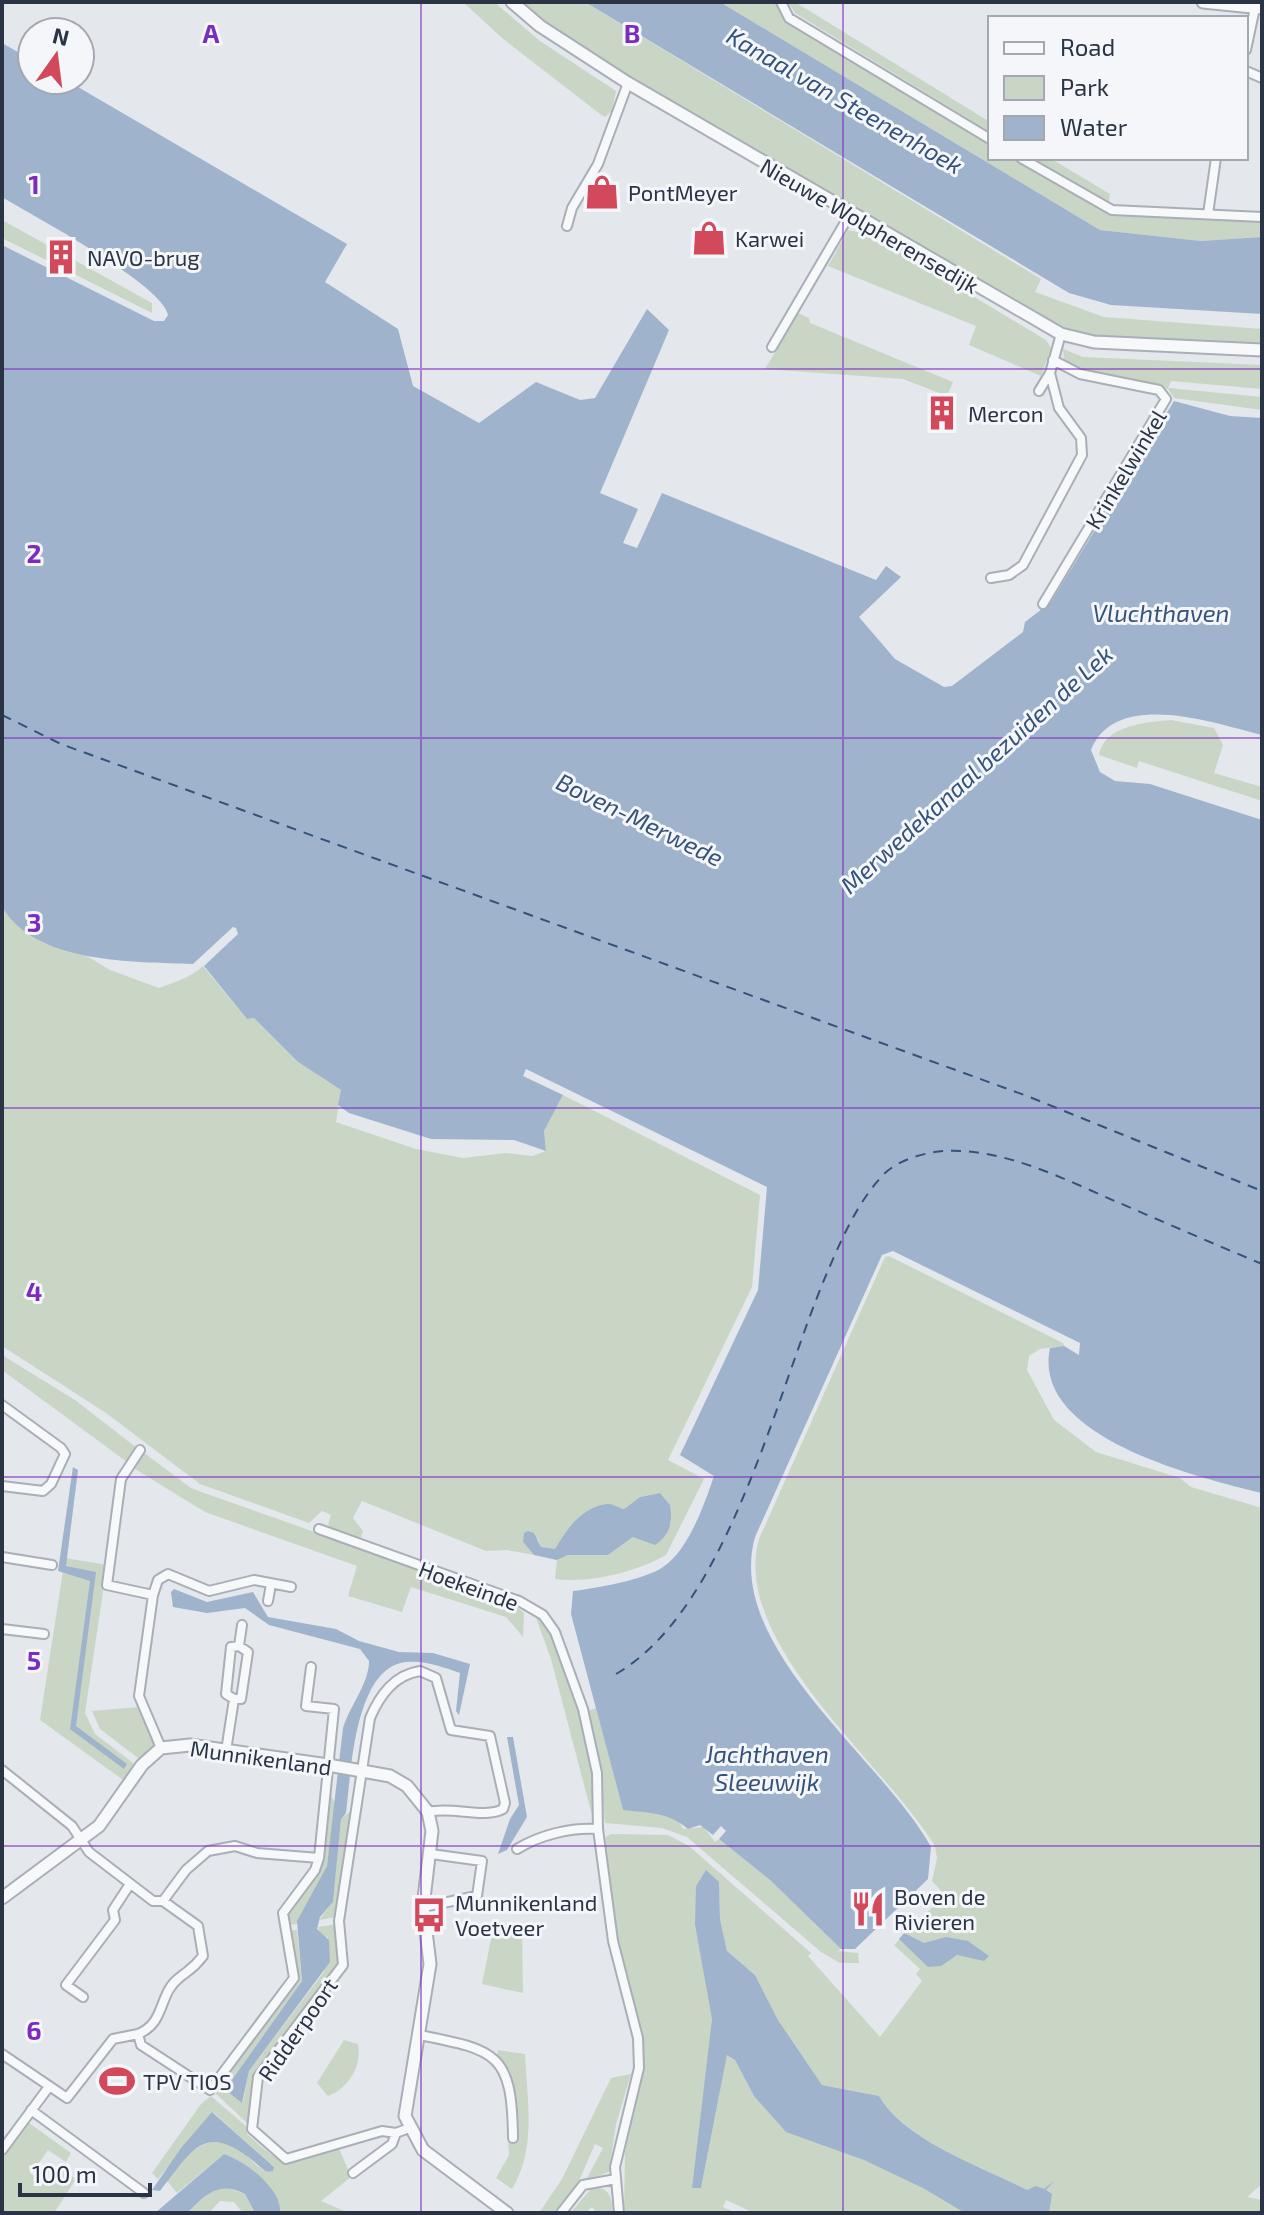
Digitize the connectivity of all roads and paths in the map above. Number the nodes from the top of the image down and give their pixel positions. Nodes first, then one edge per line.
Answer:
1 (512, 2) edge
2 (781, 2) edge
3 (1203, 2) edge
4 (1259, 15) edge
5 (1248, 45) edge
6 (628, 83) junction
7 (988, 138) edge
8 (1024, 160) edge
9 (1216, 160) edge
10 (850, 214) junction
11 (1208, 214) junction
12 (1262, 217) edge
13 (567, 226) dead end
14 (1061, 334) junction
15 (772, 347) dead end
16 (1262, 350) edge
17 (1053, 360) junction
18 (1050, 373) junction
19 (1039, 391) dead end
20 (991, 578) dead end
21 (1043, 604) dead end
22 (2, 1405) edge
23 (140, 1450) dead end
24 (2, 1486) edge
25 (319, 1529) dead end
26 (2, 1557) edge
27 (52, 1565) dead end
28 (271, 1584) junction
29 (291, 1587) dead end
30 (153, 1595) junction
31 (268, 1601) dead end
32 (242, 1625) dead end
33 (2, 1629) edge
34 (44, 1634) dead end
35 (239, 1646) junction
36 (311, 1667) dead end
37 (234, 1699) junction
38 (161, 1748) junction
39 (226, 1751) junction
40 (332, 1766) junction
41 (2, 1770) edge
42 (359, 1771) junction
43 (428, 1812) junction
44 (598, 1829) junction
45 (83, 1840) junction
46 (517, 1849) dead end
47 (431, 1854) junction
48 (319, 1858) junction
49 (130, 1884) junction
50 (2, 1898) edge
51 (163, 1901) junction
52 (423, 1907) junction
53 (83, 1997) dead end
54 (138, 2034) junction
55 (419, 2035) junction
56 (2, 2054) edge
57 (48, 2088) junction
58 (31, 2110) junction
59 (409, 2128) junction
60 (396, 2133) junction
61 (513, 2138) dead end
62 (2, 2150) edge
63 (353, 2173) dead end
64 (616, 2179) junction
65 (144, 2193) dead end
66 (493, 2202) junction
67 (486, 2213) edge
68 (507, 2213) edge
69 (561, 2213) edge
70 (619, 2213) edge

1 - 6 street, Nieuwe Wolpherensedijk
2 - 7 street
3 - 4 street
4 - 5 street
6 - 10 street, Nieuwe Wolpherensedijk
6 - 13 street
8 - 11 street
9 - 11 street
10 - 14 street, Nieuwe Wolpherensedijk
10 - 15 street
11 - 12 street
14 - 16 street, Nieuwe Wolpherensedijk
14 - 17 street, Krinkelwinkel
17 - 18 street, Krinkelwinkel
17 - 21 street, Krinkelwinkel
18 - 19 street, Krinkelwinkel
18 - 20 street, Krinkelwinkel
22 - 24 street
23 - 30 street
25 - 44 street, Hoekeinde
26 - 27 street
28 - 29 street
28 - 30 street
28 - 31 street
30 - 38 street
32 - 35 street
33 - 34 street
35 - 37 street
35 - 37 street
36 - 40 street
37 - 39 street
38 - 39 street, Munnikenland
38 - 45 street, Munnikenland
39 - 40 street, Munnikenland
40 - 42 street, Munnikenland
40 - 48 street
41 - 45 street
42 - 43 street, Munnikenland
42 - 43 street
42 - 60 street, Ridderpoort
43 - 47 street
44 - 46 street
44 - 64 street, Hoekeinde
45 - 49 street
45 - 50 street, Munnikenland
47 - 52 street
47 - 52 street
48 - 51 street
48 - 54 street
49 - 51 street
49 - 53 street
51 - 54 street
52 - 55 street
54 - 57 street
55 - 59 street
55 - 61 street
56 - 57 street
57 - 58 street
58 - 62 street
58 - 65 street
59 - 60 street, Ridderpoort
59 - 66 street
60 - 63 street, Ridderpoort
64 - 69 street
64 - 70 street, Hoekeinde
66 - 67 street
66 - 68 street

